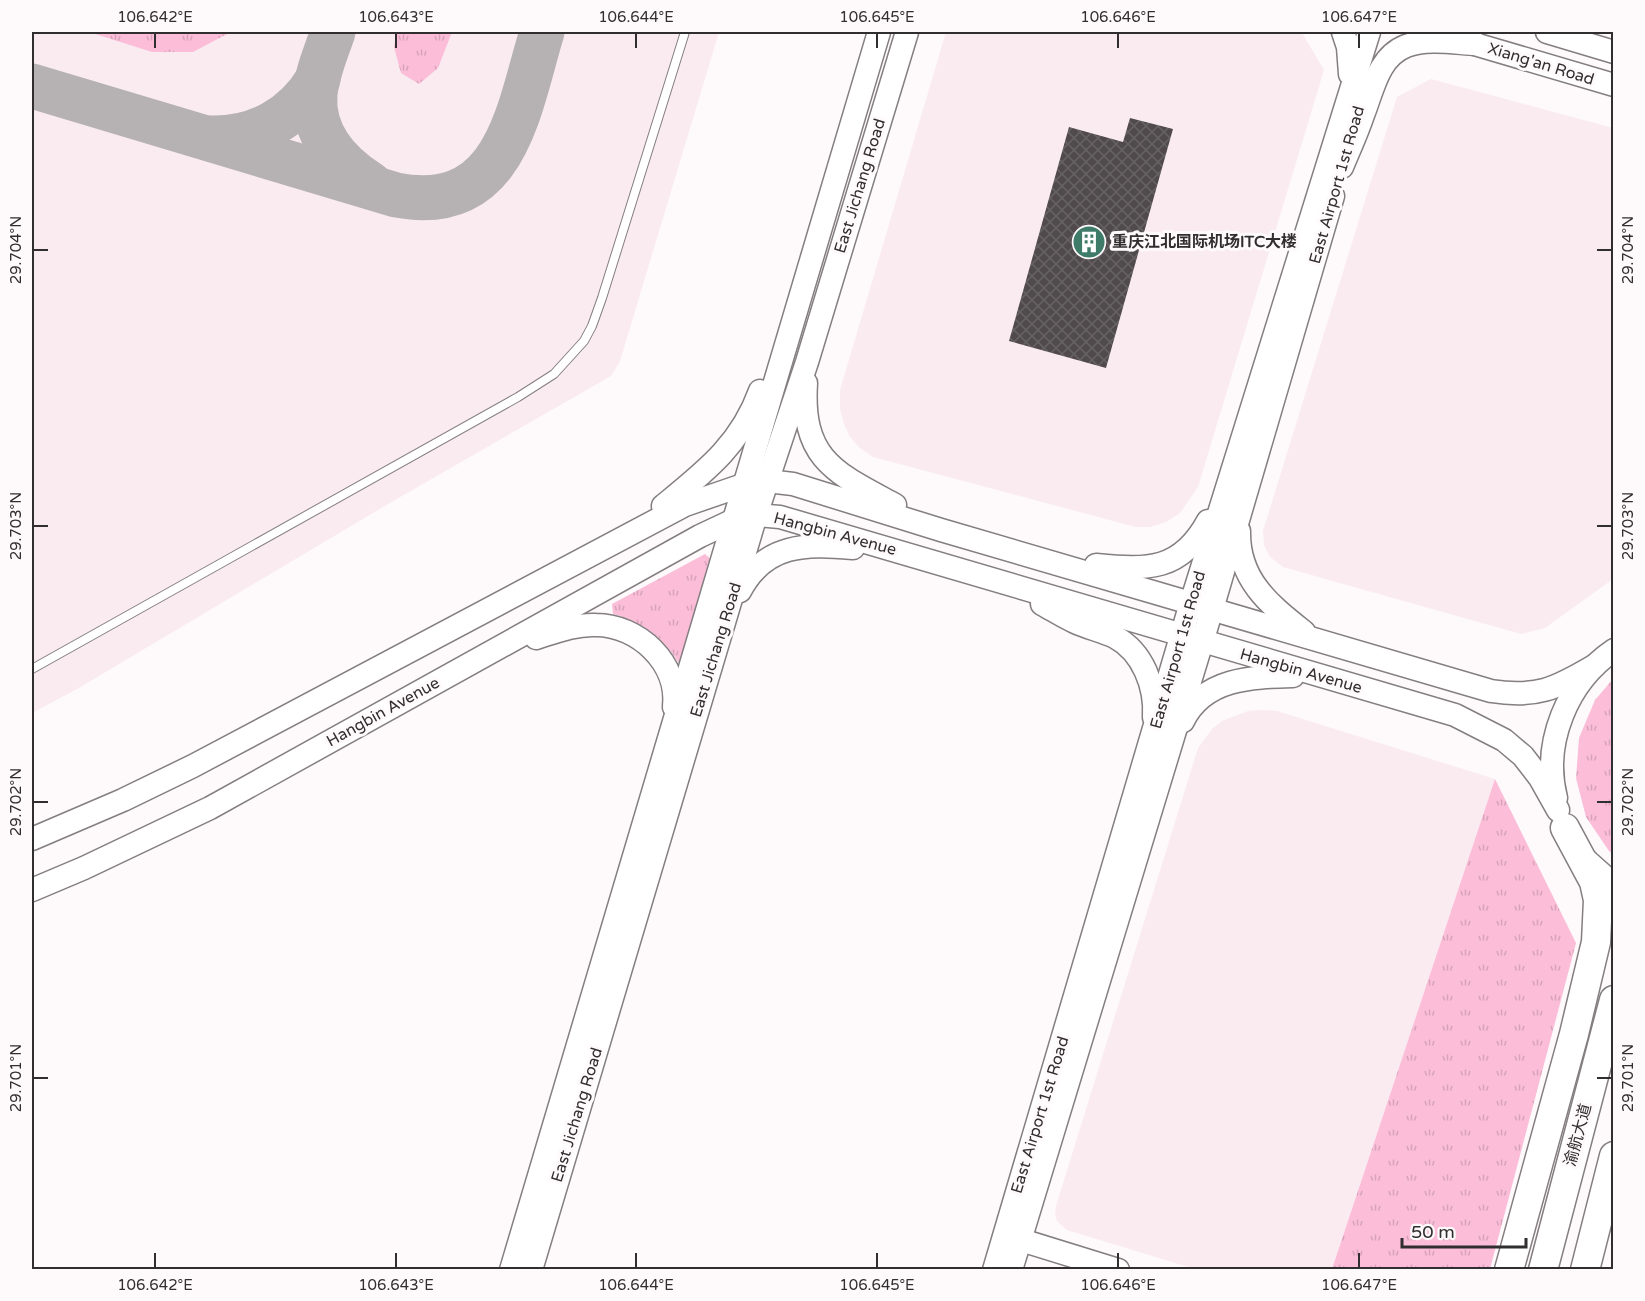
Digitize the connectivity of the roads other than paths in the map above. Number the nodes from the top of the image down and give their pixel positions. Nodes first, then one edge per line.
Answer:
1 (685, 32) edge
2 (879, 32) edge
3 (906, 32) edge
4 (1342, 32) edge
5 (1369, 32) edge
6 (1382, 32) edge
7 (1434, 32) edge
8 (1546, 32) edge
9 (1476, 44) junction
10 (1589, 44) junction
11 (1614, 46) edge
12 (1614, 52) edge
13 (1614, 85) edge
14 (1348, 96) junction
15 (1342, 167) junction
16 (792, 325) junction
17 (807, 362) junction
18 (756, 482) junction
19 (1227, 488) junction
20 (1240, 514) junction
21 (746, 517) junction
22 (941, 530) junction
23 (623, 538) junction
24 (869, 543) junction
25 (901, 551) junction
26 (1047, 561) junction
27 (1007, 584) junction
28 (1201, 606) junction
29 (725, 619) junction
30 (1312, 638) junction
31 (1191, 639) junction
32 (1607, 654) edge
33 (486, 655) junction
34 (32, 669) edge
35 (1313, 675) junction
36 (671, 732) junction
37 (1158, 754) junction
38 (1562, 819) junction
39 (32, 838) edge
40 (1614, 885) edge
41 (32, 890) edge
42 (1614, 1000) edge
43 (1614, 1156) edge
44 (1012, 1237) junction
45 (511, 1269) edge
46 (531, 1269) edge
47 (994, 1269) edge
48 (1011, 1269) edge
49 (1118, 1269) edge
50 (1509, 1269) edge
51 (1543, 1269) edge
52 (1585, 1269) edge

1 - 34 lane
2 - 16 main road, East Jichang Road
3 - 17 main road, East Jichang Road
4 - 14 main road
5 - 14 main road, East Airport 1st Road
6 - 15 main road, East Airport 1st Road
7 - 9 main road, Xiang'an Road
8 - 10 main road, Xiang'an Road
9 - 13 main road, Xiang'an Road
9 - 15 main road
10 - 11 main road
10 - 12 main road, Xiang'an Road
14 - 19 main road, East Airport 1st Road
15 - 20 main road, East Airport 1st Road
16 - 18 main road, East Jichang Road
16 - 23 main road
17 - 18 main road, East Jichang Road
17 - 22 main road
18 - 21 main road, East Jichang Road
18 - 22 main road, Hangbin Avenue
18 - 23 main road, Hangbin Avenue
19 - 26 main road
19 - 28 main road, East Airport 1st Road
20 - 28 main road, East Airport 1st Road
20 - 30 main road
21 - 24 main road, Hangbin Avenue
21 - 29 main road, East Jichang Road
21 - 33 main road, Hangbin Avenue
21 - 36 main road, East Jichang Road
22 - 24 main road
22 - 26 main road, Hangbin Avenue
23 - 39 main road, Hangbin Avenue
24 - 25 main road, Hangbin Avenue
25 - 27 main road, Hangbin Avenue
25 - 29 main road
26 - 28 main road, Hangbin Avenue
27 - 31 main road, Hangbin Avenue
27 - 37 main road
28 - 30 main road, Hangbin Avenue
28 - 31 main road, East Airport 1st Road
29 - 46 main road, East Jichang Road
30 - 32 main road, Hangbin Avenue
31 - 35 main road, Hangbin Avenue
31 - 37 main road, East Airport 1st Road
32 - 38 main road
33 - 36 main road
33 - 41 main road, Hangbin Avenue
35 - 37 main road
35 - 38 main road, Hangbin Avenue
36 - 45 main road, East Jichang Road
37 - 44 main road, East Airport 1st Road
38 - 40 main road, Hangbin Avenue
38 - 50 highway
42 - 51 highway, 渝航大道
43 - 52 highway
44 - 47 main road, East Airport 1st Road
44 - 48 main road, East Airport 1st Road
44 - 49 main road

